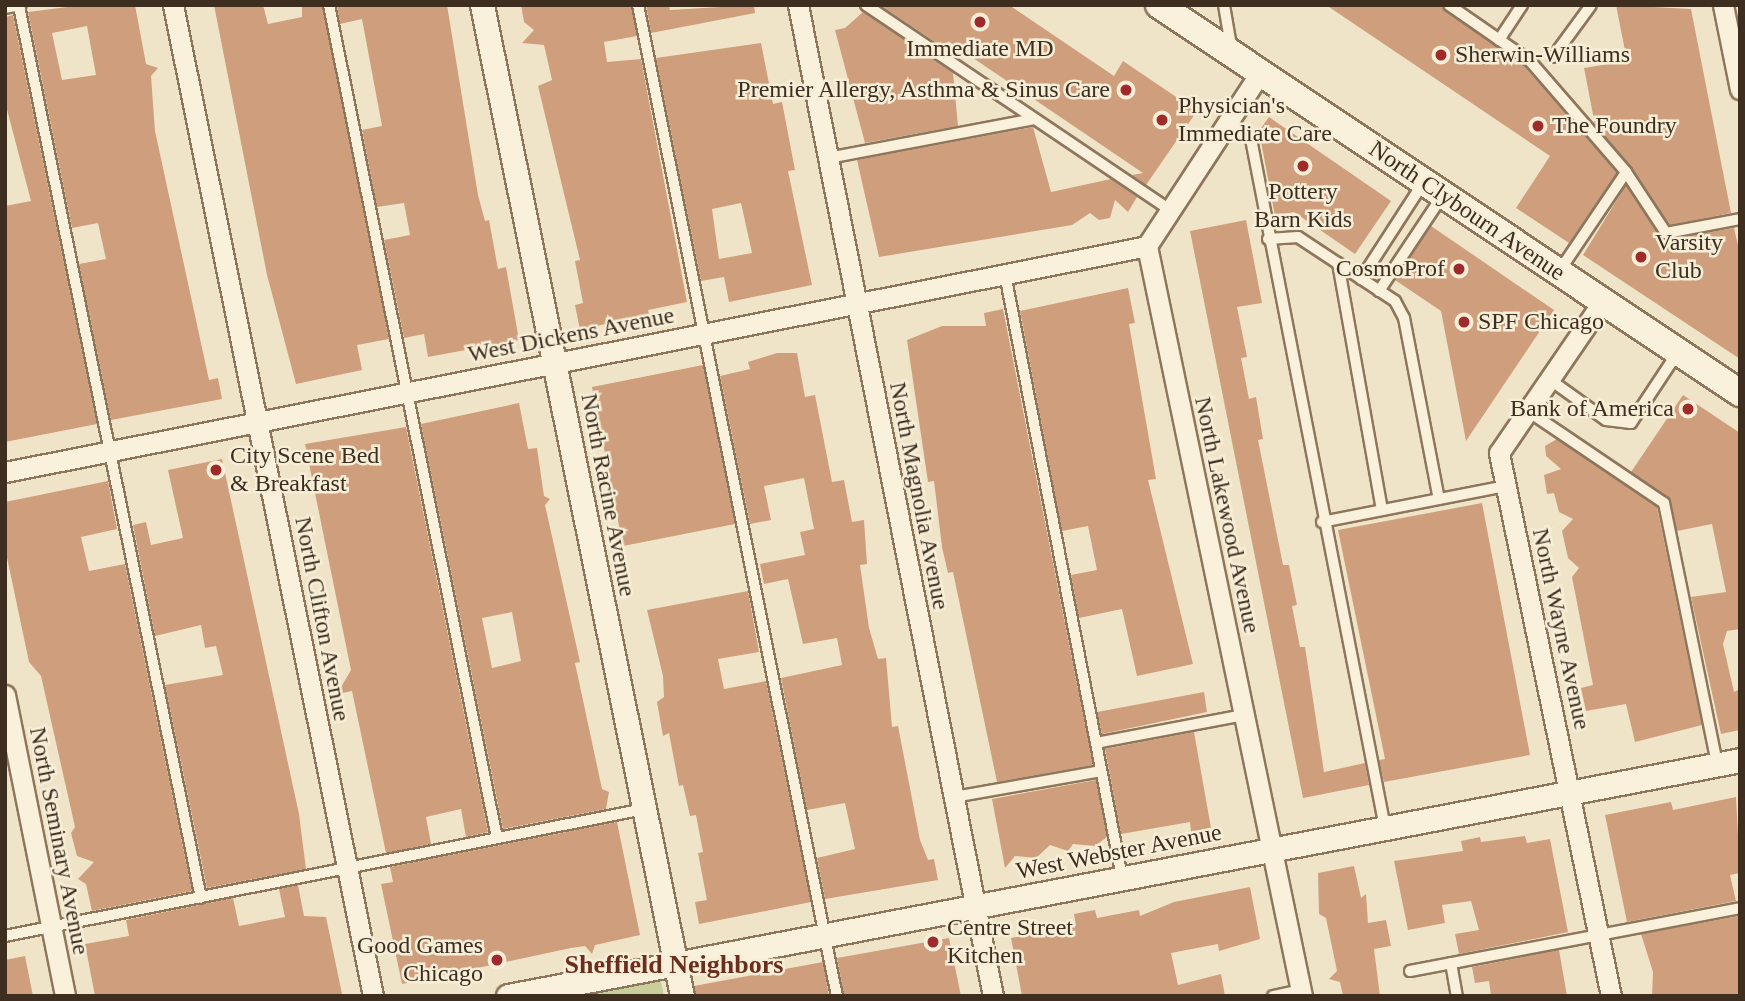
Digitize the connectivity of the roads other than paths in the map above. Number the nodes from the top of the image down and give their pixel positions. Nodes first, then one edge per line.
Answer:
1 (173, 5) edge
2 (329, 5) edge
3 (482, 5) edge
4 (638, 5) edge
5 (797, 5) edge
6 (866, 5) edge
7 (1159, 5) edge
8 (1224, 5) edge
9 (1449, 5) edge
10 (1522, 5) edge
11 (1591, 5) edge
12 (1723, 5) edge
13 (20, 6) edge
14 (5, 8) edge
15 (1499, 40) junction
16 (1232, 55) junction
17 (1553, 57) dead end
18 (1259, 73) junction
19 (1740, 89) edge
20 (1034, 118) junction
21 (1228, 122) junction
22 (828, 158) junction
23 (1626, 172) junction
24 (1433, 189) junction
25 (1170, 210) junction
26 (1740, 219) edge
27 (1268, 239) junction
28 (1147, 246) junction
29 (1338, 263) junction
30 (1559, 272) junction
31 (1005, 274) junction
32 (1361, 279) junction
33 (1379, 291) junction
34 (1604, 302) junction
35 (856, 303) junction
36 (704, 333) junction
37 (1678, 351) junction
38 (554, 363) junction
39 (1549, 379) junction
40 (407, 392) junction
41 (1740, 393) edge
42 (1528, 411) junction
43 (257, 422) junction
44 (110, 451) junction
45 (5, 472) edge
46 (1506, 486) junction
47 (1439, 499) junction
48 (1382, 510) junction
49 (1322, 522) junction
50 (5, 695) edge
51 (1244, 715) junction
52 (1096, 743) junction
53 (1728, 763) edge
54 (1101, 771) junction
55 (1571, 793) junction
56 (954, 797) junction
57 (645, 809) junction
58 (1385, 828) junction
59 (497, 838) junction
60 (1272, 849) junction
61 (347, 869) junction
62 (1122, 878) junction
63 (201, 898) junction
64 (975, 906) junction
65 (1740, 908) edge
66 (51, 927) junction
67 (825, 934) junction
68 (1599, 935) junction
69 (5, 936) edge
70 (676, 963) junction
71 (1451, 963) junction
72 (1410, 971) dead end
73 (1301, 993) edge
74 (65, 996) edge
75 (373, 996) edge
76 (508, 996) edge
77 (682, 996) edge
78 (837, 996) edge
79 (993, 996) edge
80 (1273, 996) edge
81 (1457, 996) edge
82 (1611, 996) edge

1 - 43 street, North Clifton Avenue
2 - 40 lane
3 - 38 street, North Racine Avenue
4 - 36 lane
5 - 22 street, North Magnolia Avenue
6 - 20 lane
7 - 16 main road, North Clybourn Avenue
8 - 16 lane
9 - 15 lane
10 - 15 lane
11 - 17 lane
12 - 19 street
13 - 14 lane
13 - 44 lane
15 - 23 lane
16 - 18 main road, North Clybourn Avenue
18 - 21 street
18 - 24 main road, North Clybourn Avenue
20 - 22 lane
20 - 25 lane
21 - 25 street
21 - 27 lane
22 - 35 street, North Magnolia Avenue
23 - 26 lane
23 - 30 lane
24 - 30 main road, North Clybourn Avenue
24 - 32 lane
24 - 33 lane
25 - 28 street
27 - 29 lane
27 - 49 lane
28 - 31 street, West Dickens Avenue
28 - 51 street, North Lakewood Avenue
29 - 32 lane
29 - 48 lane
30 - 34 main road, North Clybourn Avenue
31 - 35 street, West Dickens Avenue
31 - 52 lane
32 - 33 lane
33 - 47 lane
34 - 37 main road, North Clybourn Avenue
34 - 39 street, North Wayne Avenue
35 - 36 street, West Dickens Avenue
35 - 56 street, North Magnolia Avenue
36 - 38 street, West Dickens Avenue
36 - 67 lane
37 - 39 lane
37 - 41 main road, North Clybourn Avenue
38 - 40 street, West Dickens Avenue
38 - 57 street, North Racine Avenue
39 - 42 street, North Wayne Avenue
40 - 43 street, West Dickens Avenue
40 - 59 lane
42 - 46 street, North Wayne Avenue
42 - 53 lane
43 - 44 street, West Dickens Avenue
43 - 61 street, North Clifton Avenue
44 - 45 street, West Dickens Avenue
44 - 63 lane
46 - 47 lane
46 - 55 street, North Wayne Avenue
47 - 48 lane
48 - 49 lane
49 - 58 lane
50 - 66 street, North Seminary Avenue
51 - 52 lane
51 - 60 street, North Lakewood Avenue
52 - 54 lane
53 - 55 street, West Webster Avenue
54 - 56 lane
54 - 62 lane
55 - 58 street, West Webster Avenue
55 - 68 street, North Wayne Avenue
56 - 64 street, North Magnolia Avenue
57 - 59 lane
57 - 70 street, North Racine Avenue
58 - 60 street, West Webster Avenue
59 - 61 lane
60 - 62 street, West Webster Avenue
60 - 73 street, North Lakewood Avenue
61 - 63 lane
61 - 75 street, North Clifton Avenue
62 - 64 street, West Webster Avenue
63 - 66 lane
64 - 67 street, West Webster Avenue
64 - 79 street, North Magnolia Avenue
65 - 68 lane
66 - 69 lane
66 - 74 street, North Seminary Avenue
67 - 70 street, West Webster Avenue
67 - 78 lane
68 - 71 lane
68 - 82 street, North Wayne Avenue
70 - 76 street, West Webster Avenue
70 - 77 street, North Racine Avenue
71 - 72 lane
71 - 81 lane
73 - 80 lane

